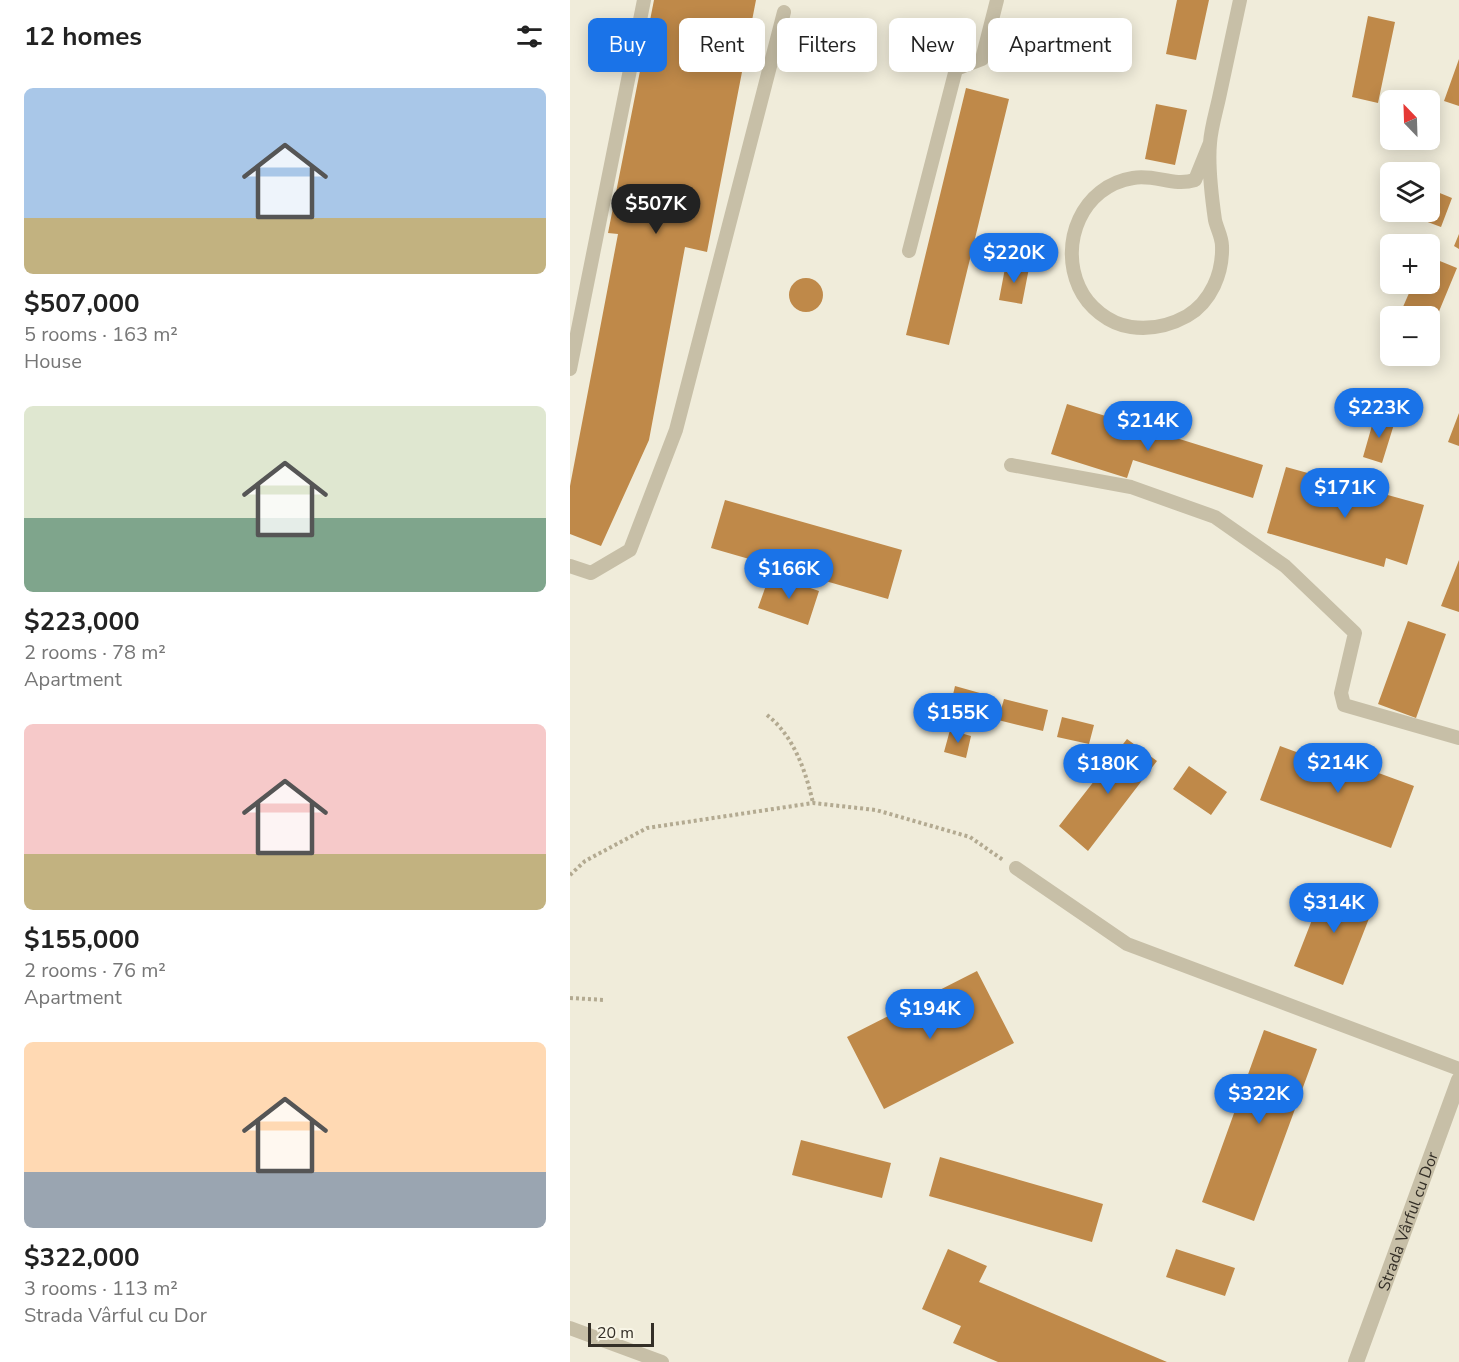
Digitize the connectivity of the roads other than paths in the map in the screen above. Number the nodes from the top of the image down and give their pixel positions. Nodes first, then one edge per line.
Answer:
1 (644, 0) edge
2 (997, 0) edge
3 (1240, 0) edge
4 (784, 12) dead end
5 (1210, 143) junction
6 (909, 251) dead end
7 (570, 369) edge
8 (1011, 465) dead end
9 (570, 566) edge
10 (1459, 738) edge
11 (1016, 868) road end
12 (1459, 1069) edge
13 (1459, 1080) edge
14 (570, 1328) edge
15 (662, 1362) edge
16 (1356, 1362) edge

1 - 7 lane
2 - 6 lane
3 - 5 lane
4 - 9 lane
5 - 5 lane
8 - 10 lane
11 - 12 lane
13 - 16 street, Strada Vârful cu Dor
14 - 15 lane

